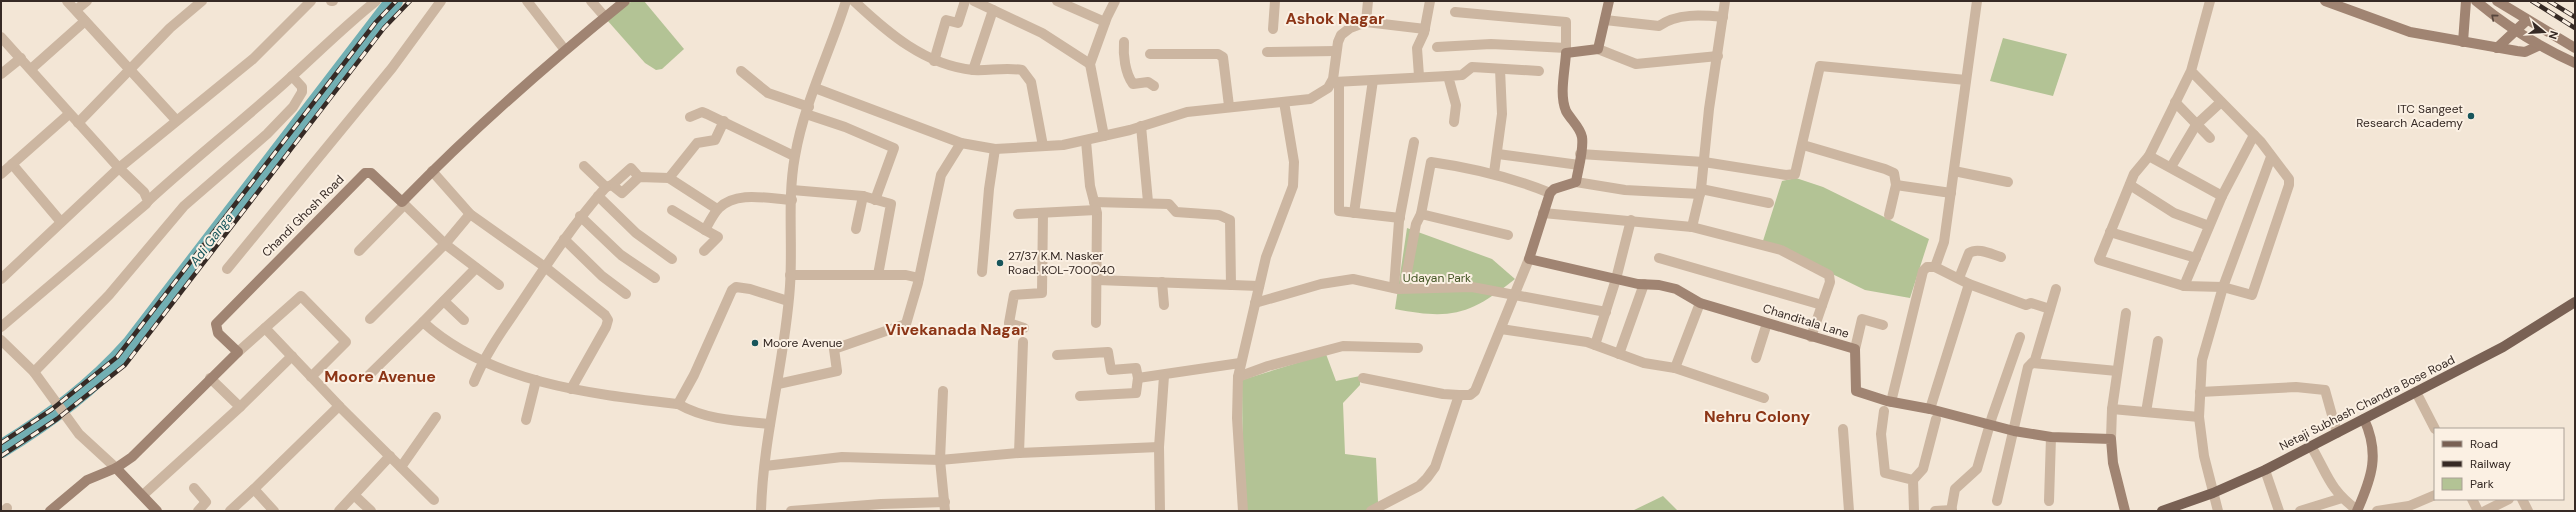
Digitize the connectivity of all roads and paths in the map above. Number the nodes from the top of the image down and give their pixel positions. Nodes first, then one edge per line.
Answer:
1 (67, 1) edge
2 (87, 1) edge
3 (202, 1) edge
4 (311, 1) edge
5 (376, 1) edge
6 (441, 1) edge
7 (527, 1) edge
8 (591, 1) edge
9 (625, 1) edge
10 (846, 1) edge
11 (854, 1) edge
12 (965, 1) edge
13 (974, 1) edge
14 (1057, 1) edge
15 (1115, 1) edge
16 (1274, 1) edge
17 (1368, 1) edge
18 (1430, 1) edge
19 (1609, 1) edge
20 (1725, 1) edge
21 (1977, 1) edge
22 (2210, 1) edge
23 (2324, 1) edge
24 (2466, 1) edge
25 (2476, 1) edge
26 (2497, 1) edge
27 (76, 10) junction
28 (993, 10) junction
29 (1455, 12) dead end
30 (605, 17) junction
31 (1723, 17) junction
32 (1605, 20) junction
33 (2527, 20) junction
34 (85, 21) junction
35 (1105, 22) junction
36 (1366, 22) junction
37 (1274, 29) dead end
38 (1425, 29) junction
39 (2515, 31) junction
40 (1, 37) edge
41 (1124, 42) dead end
42 (2462, 42) junction
43 (2538, 46) junction
44 (1437, 47) dead end
45 (2497, 48) junction
46 (2575, 48) edge
47 (1598, 49) junction
48 (565, 50) junction
49 (1336, 51) junction
50 (1566, 51) junction
51 (1267, 52) dead end
52 (1150, 54) dead end
53 (1718, 56) junction
54 (21, 58) junction
55 (934, 61) junction
56 (2575, 63) edge
57 (1090, 64) junction
58 (31, 68) junction
59 (1500, 69) junction
60 (130, 70) junction
61 (973, 70) junction
62 (741, 71) dead end
63 (1539, 71) dead end
64 (2191, 71) junction
65 (1, 74) edge
66 (292, 76) junction
67 (1419, 76) junction
68 (1448, 76) junction
69 (1373, 80) junction
70 (1966, 80) junction
71 (1335, 82) junction
72 (1154, 86) dead end
73 (815, 88) junction
74 (1284, 102) junction
75 (2176, 102) junction
76 (2221, 102) junction
77 (1229, 106) junction
78 (807, 111) junction
79 (69, 114) junction
80 (690, 117) dead end
81 (176, 120) junction
82 (724, 121) junction
83 (1454, 122) dead end
84 (78, 123) junction
85 (2196, 125) junction
86 (1141, 126) junction
87 (2254, 135) junction
88 (1104, 136) junction
89 (2210, 138) dead end
90 (1086, 141) junction
91 (1414, 142) dead end
92 (961, 144) junction
93 (1802, 145) junction
94 (1043, 146) junction
95 (995, 149) junction
96 (1498, 154) junction
97 (1580, 154) junction
98 (794, 156) junction
99 (2149, 156) junction
100 (2271, 157) junction
101 (1704, 162) junction
102 (12, 164) junction
103 (1578, 165) junction
104 (584, 166) dead end
105 (2170, 167) junction
106 (119, 168) junction
107 (1954, 170) junction
108 (432, 171) junction
109 (1494, 173) junction
110 (1, 174) edge
111 (669, 178) junction
112 (1576, 182) junction
113 (2008, 182) dead end
114 (1896, 185) junction
115 (2130, 185) junction
116 (608, 186) junction
117 (792, 190) junction
118 (1700, 192) junction
119 (1951, 193) junction
120 (1550, 194) junction
121 (598, 196) junction
122 (863, 196) junction
123 (2222, 196) junction
124 (792, 200) junction
125 (875, 200) junction
126 (148, 201) junction
127 (1148, 202) junction
128 (1769, 202) dead end
129 (403, 204) junction
130 (1095, 206) junction
131 (717, 209) junction
132 (672, 210) dead end
133 (1042, 213) junction
134 (1354, 213) junction
135 (1543, 213) junction
136 (470, 214) junction
137 (1018, 214) dead end
138 (1421, 214) junction
139 (1889, 215) dead end
140 (580, 216) junction
141 (1400, 218) junction
142 (1631, 220) junction
143 (61, 222) junction
144 (2209, 226) junction
145 (1692, 227) junction
146 (856, 229) dead end
147 (705, 230) junction
148 (2110, 232) junction
149 (1508, 235) dead end
150 (564, 239) junction
151 (445, 244) junction
152 (359, 251) dead end
153 (704, 251) dead end
154 (2001, 257) dead end
155 (1659, 258) dead end
156 (2196, 258) junction
157 (672, 259) dead end
158 (1529, 259) junction
159 (545, 267) junction
160 (1936, 267) junction
161 (476, 268) junction
162 (227, 269) dead end
163 (982, 272) dead end
164 (878, 275) junction
165 (790, 276) junction
166 (1, 278) edge
167 (656, 278) dead end
168 (919, 278) junction
169 (1959, 278) junction
170 (1616, 279) junction
171 (1097, 280) junction
172 (1162, 282) junction
173 (1644, 284) junction
174 (1969, 284) junction
175 (499, 285) dead end
176 (1232, 285) junction
177 (1259, 286) junction
178 (2184, 286) junction
179 (2223, 287) junction
180 (1399, 288) junction
181 (2056, 289) dead end
182 (626, 294) dead end
183 (1515, 295) junction
184 (444, 301) junction
185 (788, 301) junction
186 (1700, 302) junction
187 (2575, 302) edge
188 (1255, 304) junction
189 (1164, 305) dead end
190 (1822, 305) junction
191 (2050, 309) junction
192 (1606, 312) junction
193 (2126, 313) dead end
194 (370, 319) dead end
195 (464, 320) dead end
196 (423, 322) junction
197 (1096, 323) dead end
198 (1767, 323) junction
199 (1884, 325) dead end
200 (1, 327) edge
201 (265, 328) junction
202 (1024, 328) dead end
203 (1500, 329) junction
204 (1811, 336) junction
205 (2020, 337) dead end
206 (1, 340) edge
207 (2158, 341) dead end
208 (1022, 342) dead end
209 (1595, 345) junction
210 (1418, 348) dead end
211 (1855, 349) junction
212 (238, 352) junction
213 (1619, 354) junction
214 (1057, 355) dead end
215 (292, 356) junction
216 (1756, 358) dead end
217 (483, 360) junction
218 (1240, 363) junction
219 (2032, 363) junction
220 (1675, 368) junction
221 (2117, 371) junction
222 (34, 372) junction
223 (368, 376) dead end
224 (1164, 376) junction
225 (311, 377) junction
226 (1238, 377) junction
227 (210, 378) junction
228 (1138, 378) junction
229 (1363, 378) dead end
230 (536, 380) junction
231 (474, 382) dead end
232 (778, 384) junction
233 (571, 389) junction
234 (943, 391) dead end
235 (2200, 392) junction
236 (2416, 392) junction
237 (1459, 395) junction
238 (1080, 396) dead end
239 (1764, 398) dead end
240 (1891, 402) junction
241 (678, 404) junction
242 (339, 406) junction
243 (240, 407) junction
244 (1930, 409) junction
245 (2112, 409) junction
246 (1884, 411) dead end
247 (2146, 412) junction
248 (436, 417) dead end
249 (2199, 417) junction
250 (1936, 419) dead end
251 (2364, 419) junction
252 (526, 420) dead end
253 (770, 424) junction
254 (1989, 424) junction
255 (2434, 428) edge
256 (2014, 431) junction
257 (2337, 433) junction
258 (2051, 437) junction
259 (2111, 439) junction
260 (1160, 446) junction
261 (2311, 446) junction
262 (1019, 453) junction
263 (390, 456) junction
264 (940, 460) junction
265 (765, 466) junction
266 (401, 467) junction
267 (116, 468) junction
268 (2265, 470) junction
269 (1912, 480) junction
270 (194, 488) dead end
271 (254, 489) junction
272 (2213, 493) junction
273 (143, 495) junction
274 (354, 495) junction
275 (2434, 495) edge
276 (2342, 498) junction
277 (434, 500) dead end
278 (1997, 500) dead end
279 (2472, 500) edge
280 (2507, 500) edge
281 (2522, 500) edge
282 (2049, 501) dead end
283 (945, 507) edge
284 (2179, 508) edge
285 (1952, 510) edge
286 (2276, 510) edge
287 (2357, 510) edge
288 (50, 511) edge
289 (157, 511) edge
290 (198, 511) edge
291 (230, 511) edge
292 (274, 511) edge
293 (339, 511) edge
294 (371, 511) edge
295 (761, 511) edge
296 (791, 511) edge
297 (1160, 511) edge
298 (1243, 511) edge
299 (1371, 511) edge
300 (1844, 511) edge
301 (1849, 511) edge
302 (1914, 511) edge
303 (1935, 511) edge
304 (2125, 511) edge
305 (2162, 511) edge
306 (2218, 511) edge
307 (2300, 511) edge
308 (2377, 511) edge
309 (2478, 511) edge
310 (2485, 511) edge
311 (2528, 511) edge

1 - 27 street
2 - 27 street
3 - 60 street
4 - 81 street
5 - 66 street
6 - 162 street
7 - 48 street
8 - 30 street
9 - 30 street
10 - 73 street
11 - 55 street
12 - 55 street
13 - 28 street
14 - 35 street
15 - 35 street
16 - 37 street
17 - 36 street
18 - 38 street
19 - 32 street
20 - 31 street
21 - 70 street
22 - 64 street
23 - 42 street
24 - 42 street
39 -> 25 street
26 - 33 street
27 - 34 street
28 - 57 street
28 - 61 street
29 - 50 street
30 - 48 street
31 - 32 street
31 - 53 street
32 - 47 street
33 - 39 street
33 - 46 street
34 - 58 street
34 - 60 street
35 - 57 street
36 - 38 street
36 - 49 street
38 - 67 street
39 - 43 street
39 - 45 street
40 - 54 street
41 - 72 street
42 - 45 street
43 - 45 street
43 - 56 street
44 - 50 street
47 - 50 street
47 - 53 street
48 - 108 street
49 - 51 street
49 - 71 street
50 - 97 street
52 - 77 street
53 - 101 street
54 - 58 street
54 - 65 street
55 - 61 street
57 - 88 street
58 - 79 street
59 - 63 street
59 - 68 street
59 - 96 street
60 - 81 street
60 - 84 street
61 - 94 street
62 - 78 street
64 - 75 street
64 - 76 street
66 - 126 street
66 - 222 street
67 - 68 street
67 - 69 street
68 - 83 street
69 - 71 street
69 - 134 street
70 - 93 street
70 - 107 street
71 - 74 street
71 - 134 street
73 - 78 street
73 - 92 street
74 - 77 street
74 - 177 street
75 - 85 street
75 - 99 street
76 - 85 street
76 - 87 street
77 - 86 street
78 - 98 street
78 - 125 street
79 - 84 street
79 - 102 street
80 - 82 street
81 - 106 street
82 - 98 street
82 - 111 street
84 - 106 street
85 - 89 street
85 - 105 street
86 - 88 street
86 - 127 street
87 - 100 street
87 - 123 street
88 - 90 street
90 - 94 street
90 - 130 street
91 - 141 street
92 - 95 street
92 - 168 street
93 - 101 street
93 - 114 street
94 - 95 street
95 - 163 street
96 - 103 street
96 - 109 street
97 - 101 street
97 - 103 street
98 - 117 street
99 - 105 street
99 - 115 street
100 - 179 street
100 - 179 street
101 - 118 street
102 - 110 street
102 - 143 street
103 - 112 street
104 - 116 street
105 - 123 street
106 - 126 street
106 - 143 street
107 - 113 street
107 - 119 street
108 - 129 street
108 - 136 street
109 - 120 street
109 - 138 street
111 - 116 street
111 - 131 street
112 - 118 street
112 - 120 street
114 - 119 street
114 - 139 street
115 - 144 street
115 - 148 street
116 - 121 street
117 - 122 street
117 - 124 street
118 - 128 street
118 - 145 street
119 - 160 street
120 - 135 street
121 - 140 street
121 - 157 street
122 - 125 street
122 - 146 street
123 - 144 street
124 - 131 street
124 - 165 street
125 - 164 street
126 - 200 street
127 - 130 street
127 - 176 street
129 - 151 street
129 - 152 street
129 - 212 street, Chandi Ghosh Road
130 - 133 street
130 - 171 street
131 - 147 street
132 - 147 street
133 - 137 street
133 - 202 street
134 - 141 street
135 - 142 street
135 - 158 street
136 - 151 street
136 - 159 street
138 - 149 street
138 - 180 street
140 - 150 street
140 - 167 street
141 - 180 street
142 - 145 street
142 - 170 street
143 - 166 street
144 - 156 street
145 - 190 street
147 - 153 street
148 - 156 street
148 - 178 street
150 - 159 street
150 - 182 street
151 - 161 street
151 - 194 street
154 - 169 street
155 - 190 street
156 - 178 street
158 - 170 street, Chanditala Lane
158 - 183 street
159 - 217 street
159 - 233 street
160 - 169 street
160 - 240 street
161 - 175 street
161 - 184 street
164 - 165 street
164 - 168 street
165 - 185 street
168 - 232 street
169 - 174 street
170 - 173 street, Chanditala Lane
170 - 192 street
171 - 172 street
171 - 197 street
172 - 176 street
172 - 189 street
173 - 186 street, Chanditala Lane
173 - 213 street
174 - 191 street
174 - 244 street
176 - 177 street
177 - 188 street
178 - 179 street
179 - 235 street
180 - 183 street
180 - 188 street
181 - 191 street
183 - 192 street
183 - 203 street
184 - 195 street
184 - 196 street
185 - 232 street
185 - 241 street
186 - 198 street, Chanditala Lane
186 - 220 street
187 - 236 main road, Netaji Subhash Chandra Bose Road
188 - 218 street
190 - 204 street
191 - 219 street
192 - 209 street
193 - 221 street
196 - 217 street
196 - 223 street
198 - 204 street, Chanditala Lane
198 - 216 street
199 - 211 street
201 - 212 street
201 - 215 street
201 - 225 street
203 - 209 street
203 - 237 street
204 - 211 street, Chanditala Lane
205 - 254 street
206 - 222 street
207 - 247 street
208 - 262 street
209 - 213 street
210 - 226 street
211 - 240 street, Chanditala Lane
212 - 227 street
213 - 220 street
214 - 228 street
215 - 225 street
215 - 243 street
217 - 230 street
217 - 231 street
218 - 224 street
218 - 226 street
219 - 221 street
219 - 256 street
220 - 239 street
221 - 245 street
222 - 267 street
224 - 228 street
224 - 260 street
225 - 242 street
226 - 298 street
227 - 243 street
227 - 267 street
228 - 238 street
229 - 237 street
230 - 233 street
230 - 252 street
232 - 253 street
233 - 241 street
234 - 264 street
235 - 249 street
235 - 257 street
236 - 251 main road, Netaji Subhash Chandra Bose Road
236 - 255 street
237 - 299 street
240 - 244 street, Chanditala Lane
241 - 253 street
242 - 263 street
242 - 271 street
243 - 273 street
244 - 254 street, Chanditala Lane
245 - 247 street
245 - 259 street
246 - 269 street
247 - 249 street
248 - 266 street
249 - 272 street
250 - 269 street
251 - 257 main road, Netaji Subhash Chandra Bose Road
251 - 287 street
253 - 265 street
254 - 256 street, Chanditala Lane
254 - 285 street
256 - 258 street, Chanditala Lane
256 - 278 street
257 - 261 main road, Netaji Subhash Chandra Bose Road
258 - 259 street, Chanditala Lane
258 - 282 street
259 - 304 street
260 - 262 street
260 - 297 street
261 - 268 main road, Netaji Subhash Chandra Bose Road
261 - 276 street
262 - 264 street
263 - 266 street
263 - 274 street
264 - 265 street
264 - 283 street
265 - 295 street
266 - 277 street
267 - 273 street
267 - 288 street
268 - 272 main road, Netaji Subhash Chandra Bose Road
268 - 286 street
269 - 302 street
270 - 290 street
271 - 291 street
271 - 292 street
272 - 284 main road, Netaji Subhash Chandra Bose Road
272 - 306 street
273 - 289 street
274 - 293 street
274 - 294 street
275 - 308 street
276 - 287 street
276 - 307 street
279 - 309 street
280 - 310 street
281 - 311 street
283 - 296 street
284 - 305 main road, Netaji Subhash Chandra Bose Road
285 - 303 street
300 - 301 street

